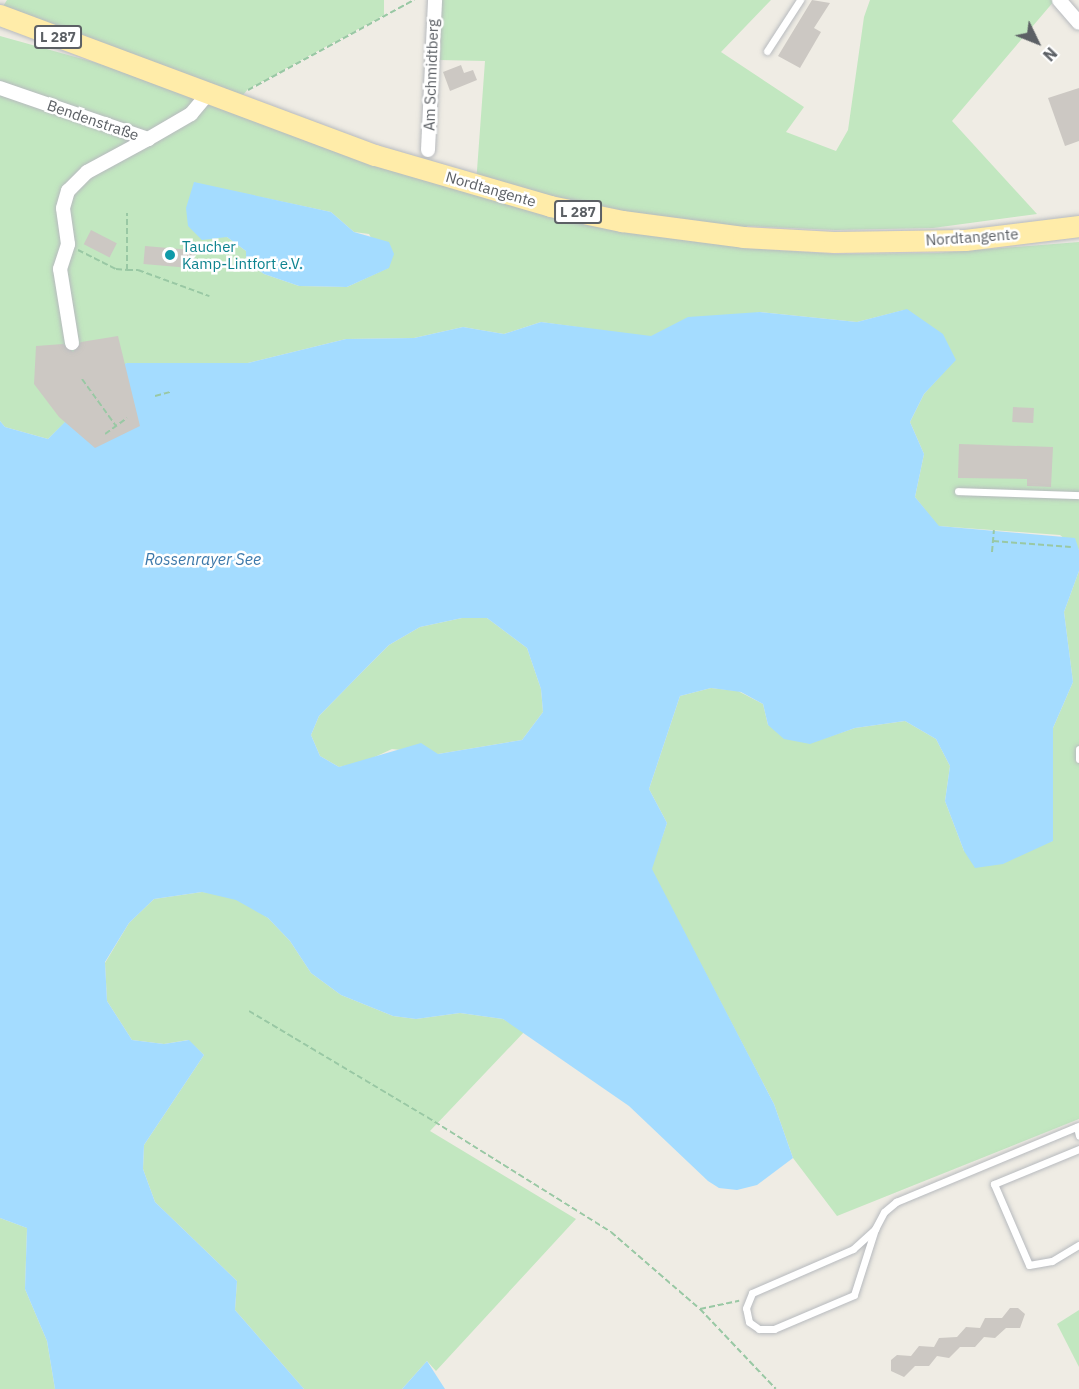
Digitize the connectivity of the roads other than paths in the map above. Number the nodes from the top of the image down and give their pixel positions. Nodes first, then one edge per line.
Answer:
1 (435, 0) edge
2 (800, 0) edge
3 (1059, 0) edge
4 (0, 15) edge
5 (1079, 23) edge
6 (767, 51) dead end
7 (0, 88) edge
8 (208, 94) junction
9 (148, 139) junction
10 (428, 150) dead end
11 (1079, 226) edge
12 (72, 343) dead end
13 (958, 490) dead end
14 (1079, 495) edge
15 (1079, 749) edge
16 (1079, 759) edge
17 (1078, 1127) edge
18 (1079, 1136) edge
19 (1079, 1149) edge
20 (875, 1229) junction
21 (1079, 1245) edge

1 - 10 street, Am Schmidtberg
2 - 6 lane
3 - 5 street
4 - 8 main road, Nordtangente / L 287
7 - 9 street, Bendenstraße
8 - 9 street, Bendenstraße
8 - 11 main road, Nordtangente / L 287
9 - 12 street
13 - 14 lane
15 - 16 lane
17 - 18 lane
17 - 20 lane
19 - 21 lane
20 - 20 lane

